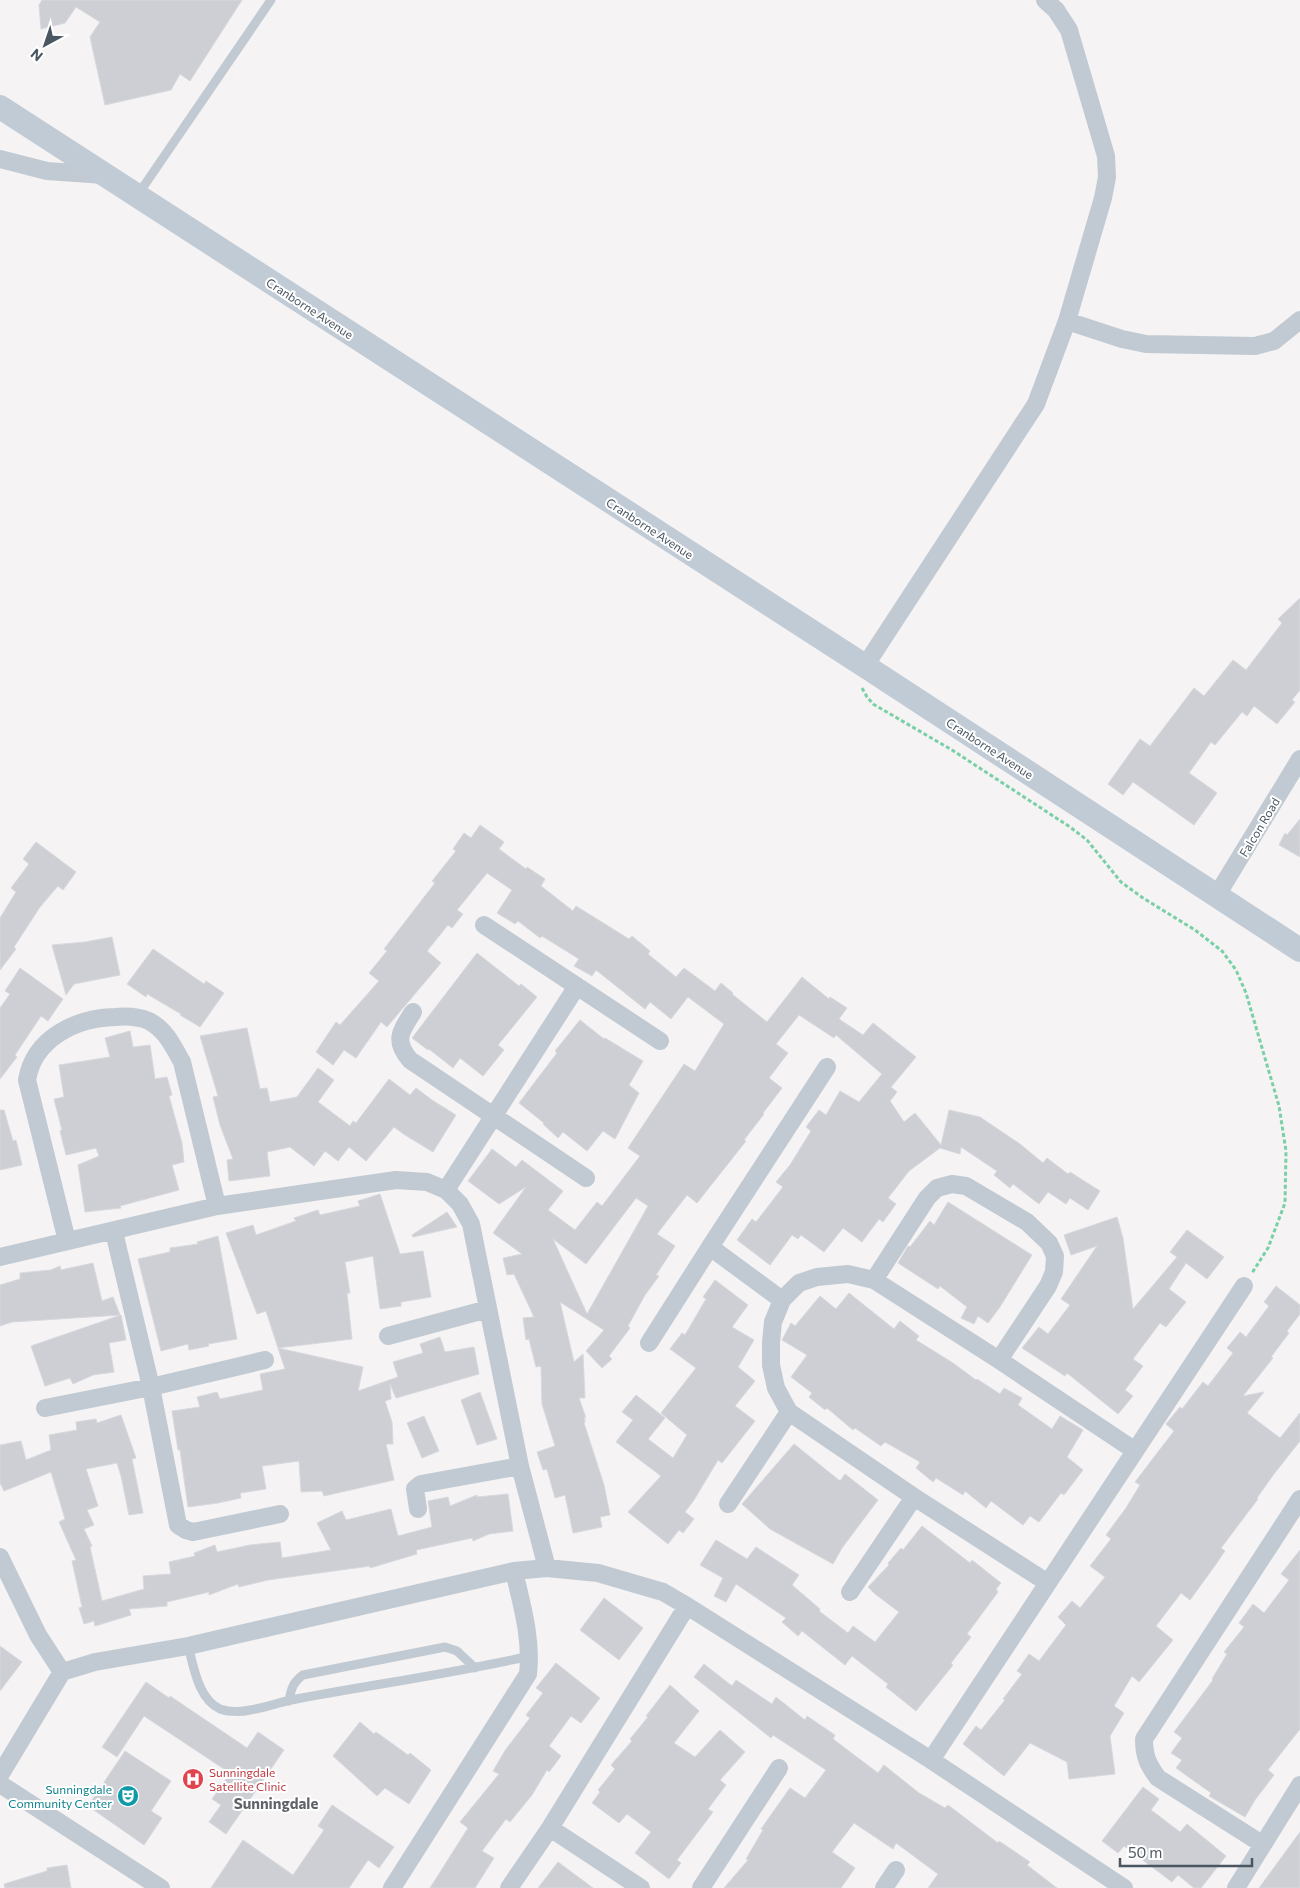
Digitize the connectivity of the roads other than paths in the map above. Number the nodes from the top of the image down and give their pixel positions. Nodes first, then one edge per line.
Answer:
1 (271, 0) edge
2 (1046, 0) edge
3 (0, 107) edge
4 (0, 158) edge
5 (104, 175) junction
6 (137, 196) junction
7 (1300, 320) edge
8 (1067, 321) junction
9 (865, 666) junction
10 (1300, 759) edge
11 (1217, 895) junction
12 (484, 925) dead end
13 (1300, 950) edge
14 (577, 986) junction
15 (414, 1012) dead end
16 (660, 1041) dead end
17 (827, 1067) dead end
18 (493, 1117) junction
19 (586, 1178) dead end
20 (446, 1190) junction
21 (217, 1206) junction
22 (114, 1232) junction
23 (67, 1241) junction
24 (710, 1247) junction
25 (0, 1257) edge
26 (874, 1280) junction
27 (1244, 1286) road end
28 (782, 1300) junction
29 (488, 1309) junction
30 (388, 1336) dead end
31 (649, 1343) dead end
32 (265, 1360) dead end
33 (999, 1360) junction
34 (152, 1387) junction
35 (45, 1408) dead end
36 (789, 1412) junction
37 (1134, 1450) junction
38 (520, 1466) junction
39 (914, 1497) junction
40 (1300, 1499) edge
41 (728, 1504) dead end
42 (418, 1509) dead end
43 (280, 1514) dead end
44 (0, 1557) edge
45 (547, 1568) junction
46 (514, 1571) junction
47 (1048, 1583) junction
48 (850, 1592) dead end
49 (687, 1606) junction
50 (188, 1646) junction
51 (530, 1656) junction
52 (475, 1668) junction
53 (62, 1672) junction
54 (289, 1701) junction
55 (931, 1760) junction
56 (780, 1768) dead end
57 (0, 1775) edge
58 (0, 1784) edge
59 (1300, 1784) edge
60 (550, 1828) junction
61 (1262, 1844) junction
62 (896, 1870) dead end
63 (161, 1888) edge
64 (392, 1888) edge
65 (510, 1888) edge
66 (641, 1888) edge
67 (701, 1888) edge
68 (884, 1888) edge
69 (1124, 1888) edge
70 (1236, 1888) edge

1 - 6 lane
2 - 8 street
3 - 5 street, Cranborne Avenue
4 - 5 street
5 - 6 street, Cranborne Avenue
6 - 9 street, Cranborne Avenue
7 - 8 street
8 - 9 street
9 - 11 street, Cranborne Avenue
10 - 11 street, Falcon Road
11 - 13 street, Cranborne Avenue
12 - 14 street
14 - 16 street
14 - 18 street
15 - 18 street
17 - 24 street
18 - 19 street
18 - 20 street
20 - 21 street
20 - 29 street
21 - 22 street
21 - 23 street
22 - 23 street
22 - 34 street
23 - 25 street
24 - 28 street
24 - 31 street
26 - 28 street
26 - 33 street
26 - 33 street
27 - 37 street
28 - 36 street
29 - 30 street
29 - 38 street
32 - 34 street
33 - 37 street
34 - 35 street
34 - 43 street
36 - 39 street
36 - 41 street
37 - 47 street
38 - 42 street
38 - 45 street
39 - 47 street
39 - 48 street
40 - 61 street
44 - 53 street
45 - 46 street
45 - 49 street
46 - 50 street
46 - 51 street
47 - 55 street
49 - 55 street
49 - 60 street
50 - 53 street
50 - 54 lane
51 - 52 lane
51 - 64 street
52 - 54 lane
52 - 54 lane
53 - 57 street
55 - 69 street
56 - 67 street
58 - 63 street
59 - 61 street
60 - 65 street
60 - 66 street
61 - 70 street
62 - 68 street

